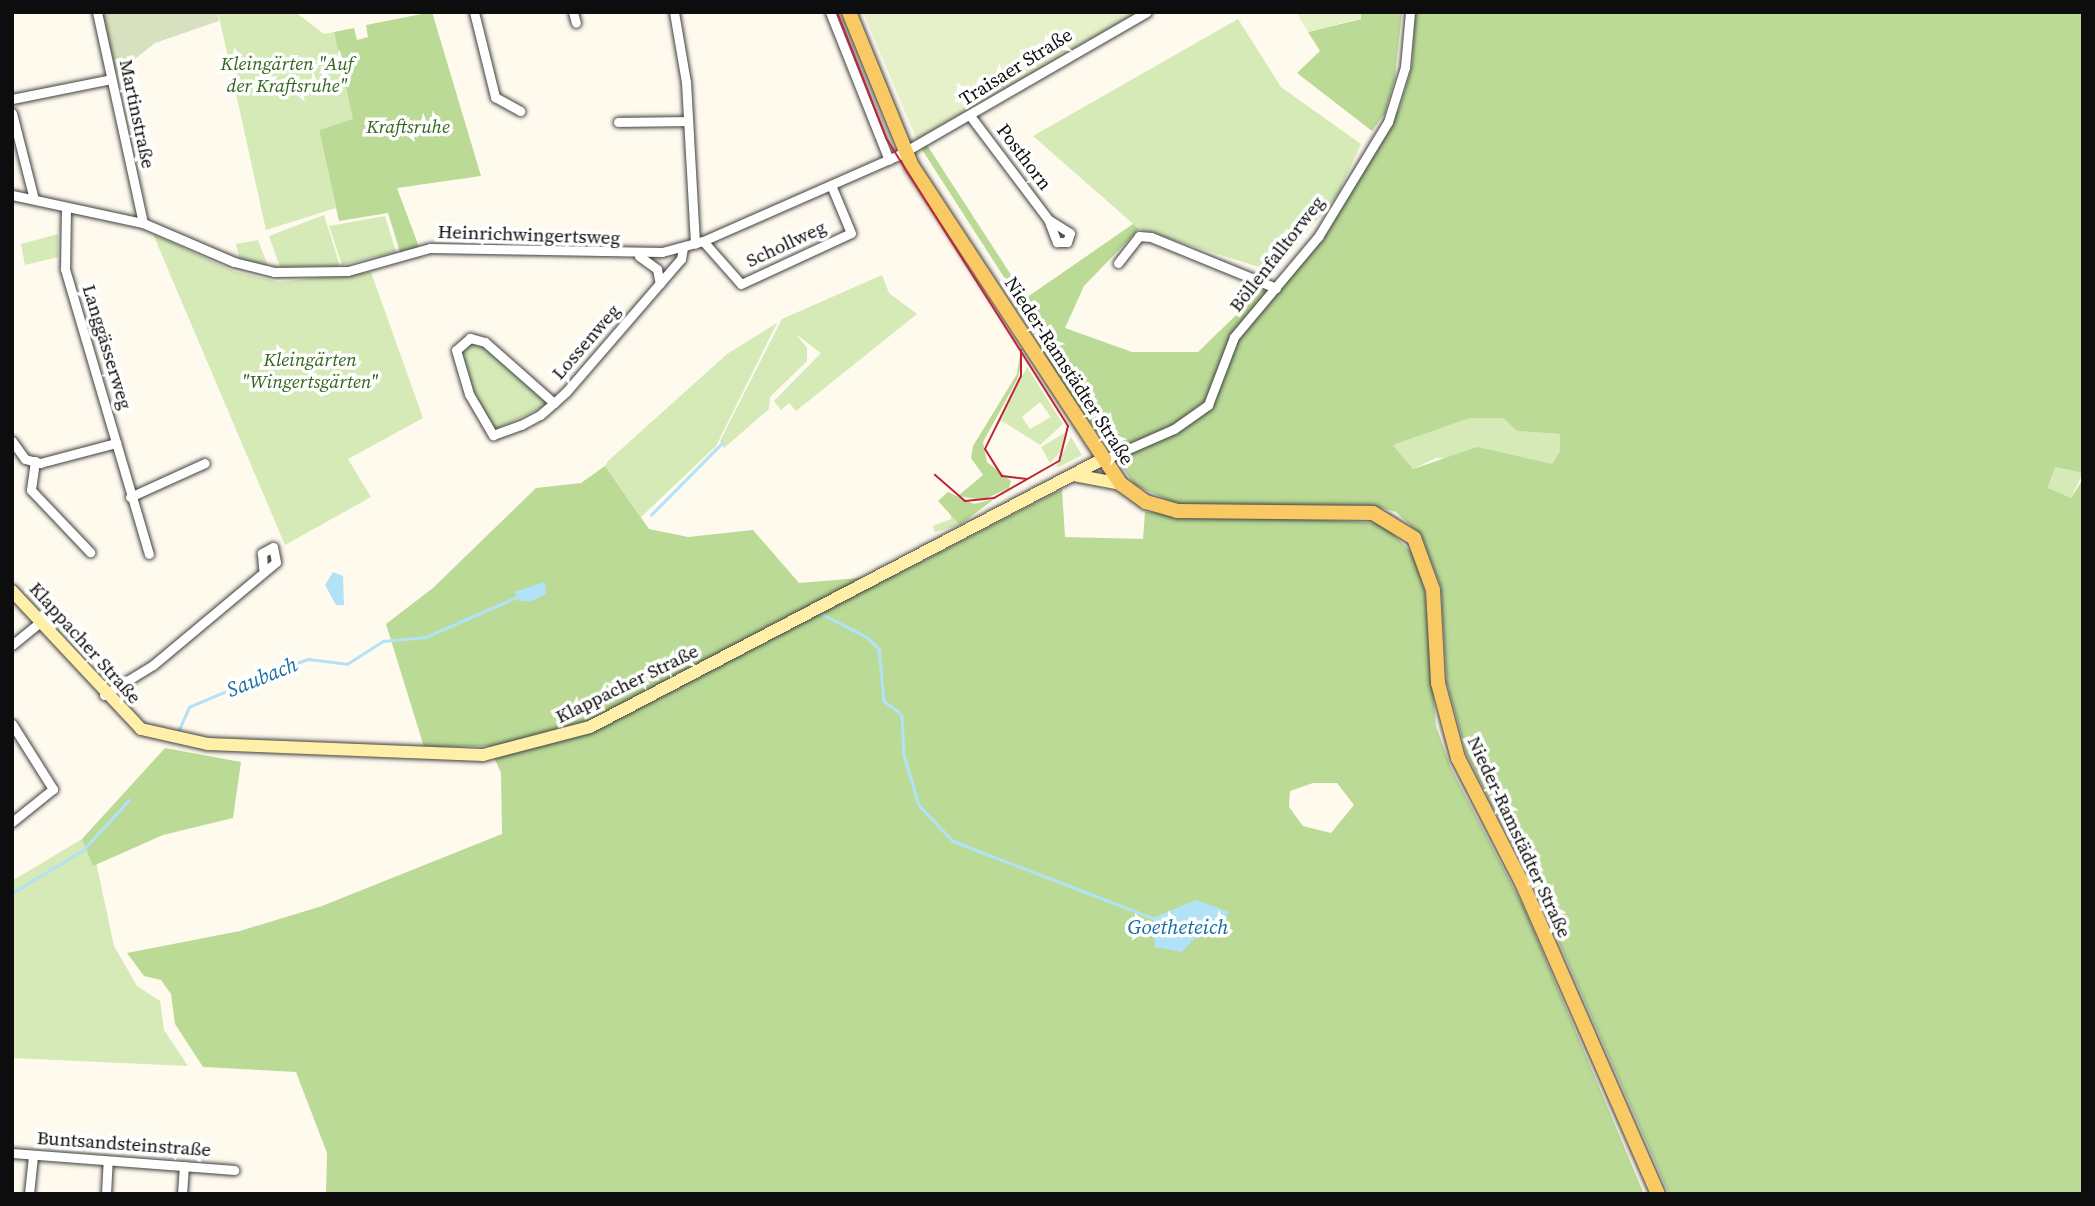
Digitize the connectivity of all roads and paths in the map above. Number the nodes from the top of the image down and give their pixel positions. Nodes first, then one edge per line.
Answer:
1 (97, 12) edge
2 (474, 12) edge
3 (573, 12) edge
4 (674, 12) edge
5 (830, 12) edge
6 (849, 12) edge
7 (1147, 12) edge
8 (1410, 12) edge
9 (576, 23) dead end
10 (111, 79) junction
11 (12, 99) edge
12 (520, 111) dead end
13 (12, 113) edge
14 (971, 117) junction
15 (688, 121) junction
16 (618, 122) dead end
17 (904, 150) junction
18 (889, 160) junction
19 (831, 185) junction
20 (12, 195) edge
21 (33, 200) junction
22 (66, 207) junction
23 (1048, 219) dead end
24 (143, 223) junction
25 (699, 242) junction
26 (683, 248) junction
27 (639, 256) junction
28 (1118, 262) dead end
29 (660, 284) junction
30 (1276, 288) junction
31 (554, 403) junction
32 (12, 441) edge
33 (116, 443) junction
34 (1101, 460) junction
35 (35, 461) junction
36 (205, 463) dead end
37 (1066, 476) junction
38 (1121, 484) junction
39 (130, 497) junction
40 (90, 552) dead end
41 (149, 554) dead end
42 (263, 568) dead end
43 (12, 591) edge
44 (40, 622) junction
45 (12, 645) edge
46 (104, 695) junction
47 (12, 724) edge
48 (12, 822) edge
49 (12, 1153) edge
50 (33, 1155) junction
51 (108, 1161) junction
52 (184, 1166) junction
53 (234, 1170) dead end
54 (29, 1194) edge
55 (106, 1194) edge
56 (182, 1194) edge
57 (1658, 1194) edge

1 - 10 street, Martinstraße
2 - 12 street
3 - 9 street
4 - 15 street
5 - 18 street
6 - 17 main road, Nieder-Ramstädter Straße
7 - 14 street, Traisaer Straße
8 - 30 street, Böllenfalltorweg
10 - 11 street
10 - 24 street, Martinstraße
13 - 21 street
14 - 17 street, Traisaer Straße
14 - 23 street, Posthorn
15 - 16 street
15 - 25 street
17 - 18 street, Heinrichwingertsweg
17 - 34 main road, Nieder-Ramstädter Straße
18 - 19 street, Heinrichwingertsweg
19 - 25 street, Heinrichwingertsweg
19 - 25 street, Schollweg
20 - 21 street, Heinrichwingertsweg
21 - 22 street, Heinrichwingertsweg
22 - 24 street, Heinrichwingertsweg
22 - 33 street, Langgässerweg
24 - 27 street, Heinrichwingertsweg
25 - 26 street, Heinrichwingertsweg
26 - 27 street, Heinrichwingertsweg
26 - 29 street, Lossenweg
27 - 29 street, Heinrichwingertsweg
28 - 30 street
29 - 31 street, Lossenweg
30 - 34 street, Böllenfalltorweg
31 - 31 street, Lossenweg
32 - 35 street
33 - 35 street
33 - 39 street, Langgässerweg
34 - 37 main road, Klappacher Straße
34 - 38 main road, Nieder-Ramstädter Straße
35 - 40 street
36 - 39 street
37 - 38 main road
37 - 46 main road, Klappacher Straße
38 - 57 main road, Nieder-Ramstädter Straße
39 - 41 street, Langgässerweg
42 - 46 street
43 - 44 main road, Klappacher Straße
44 - 45 street
44 - 46 main road, Klappacher Straße
47 - 48 street
49 - 50 street, Buntsandsteinstraße
50 - 51 street, Buntsandsteinstraße
50 - 54 street
51 - 52 street, Buntsandsteinstraße
51 - 55 street
52 - 53 street, Buntsandsteinstraße
52 - 56 street

